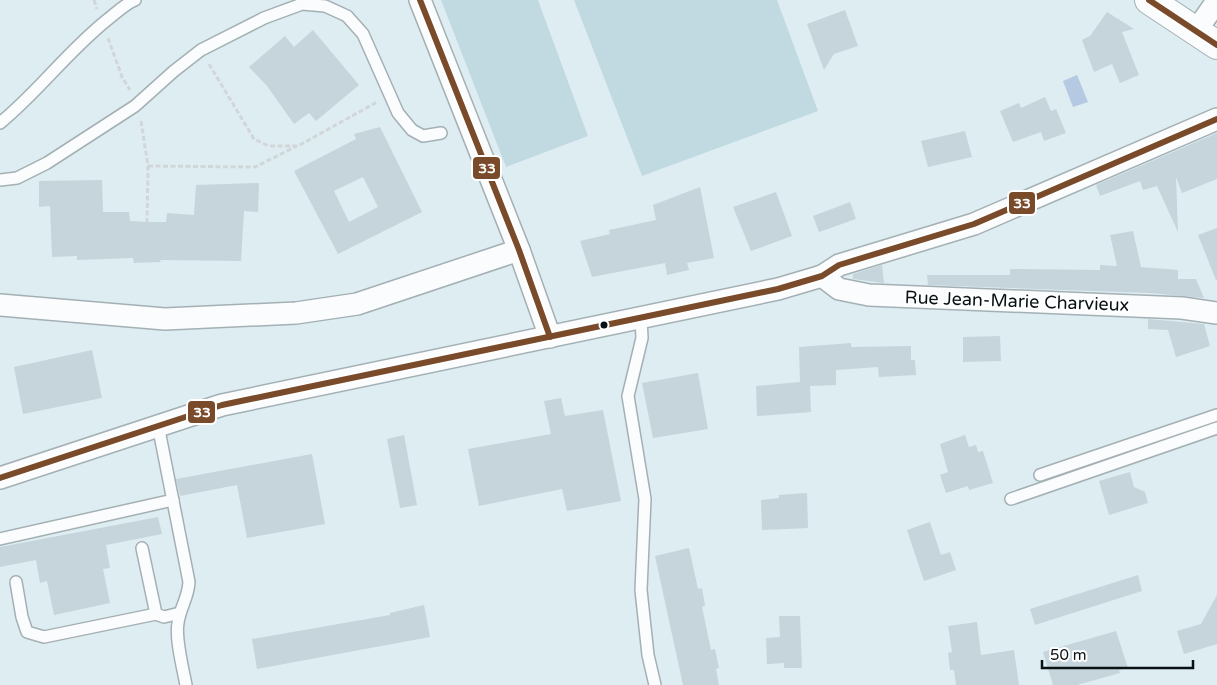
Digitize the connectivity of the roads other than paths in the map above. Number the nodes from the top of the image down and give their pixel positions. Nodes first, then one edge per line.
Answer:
1 (420, 0) edge
2 (1149, 0) edge
3 (132, 1) edge
4 (1217, 1) edge
5 (1206, 38) edge
6 (1217, 119) edge
7 (0, 123) edge
8 (441, 133) dead end
9 (0, 180) edge
10 (519, 250) junction
11 (822, 276) junction
12 (0, 305) edge
13 (1217, 313) edge
14 (641, 318) junction
15 (550, 337) junction
16 (1217, 414) edge
17 (158, 425) junction
18 (1217, 428) edge
19 (1, 475) edge
20 (1040, 475) dead end
21 (1011, 499) dead end
22 (173, 500) junction
23 (0, 539) edge
24 (142, 548) dead end
25 (16, 582) dead end
26 (180, 613) junction
27 (156, 614) junction
28 (186, 685) edge
29 (655, 685) edge

1 - 10 street
2 - 5 main road
3 - 7 lane
4 - 5 street
6 - 11 street
8 - 9 lane
10 - 12 street
10 - 15 street
11 - 13 street, Rue Jean-Marie Charvieux
11 - 14 street
14 - 15 street
14 - 29 lane
15 - 17 street
16 - 20 lane
17 - 19 street
17 - 22 lane
18 - 21 lane
22 - 23 lane
22 - 26 lane
24 - 27 lane
25 - 27 lane
26 - 27 lane
26 - 28 lane

